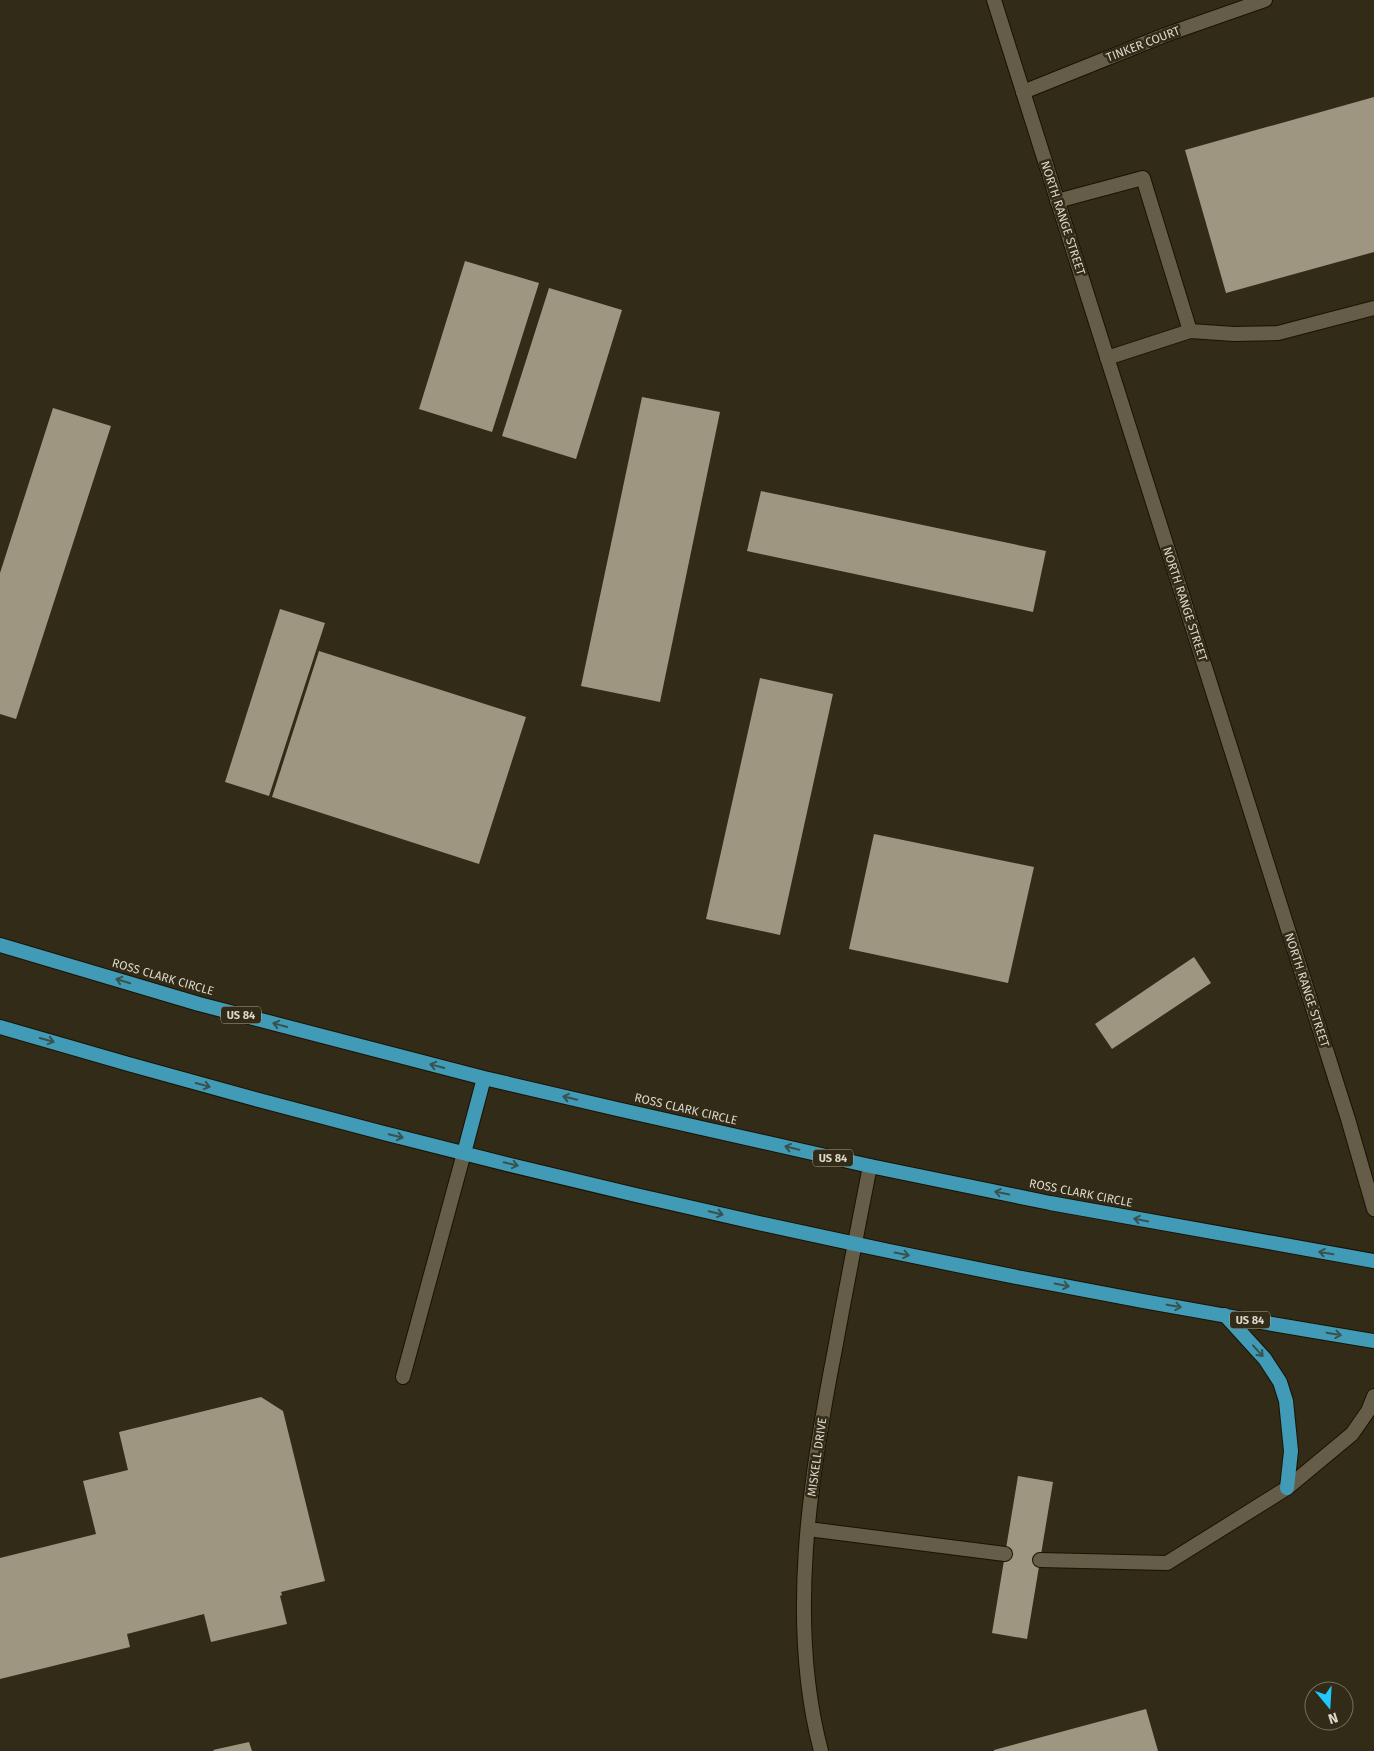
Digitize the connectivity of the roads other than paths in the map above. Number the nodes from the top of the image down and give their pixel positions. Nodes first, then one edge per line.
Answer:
1 (994, 0) edge
2 (1265, 0) edge
3 (1023, 92) junction
4 (1057, 201) junction
5 (1374, 308) edge
6 (1190, 331) junction
7 (1107, 358) junction
8 (0, 945) edge
9 (0, 1027) edge
10 (484, 1078) junction
11 (464, 1153) junction
12 (870, 1166) junction
13 (1374, 1209) edge
14 (854, 1244) junction
15 (1374, 1261) edge
16 (1225, 1315) junction
17 (1374, 1341) edge
18 (403, 1377) dead end
19 (1374, 1396) edge
20 (1287, 1488) junction
21 (808, 1529) junction
22 (1005, 1554) dead end
23 (1040, 1560) dead end
24 (821, 1751) edge

1 - 3 street, NORTH RANGE STREET
2 - 3 street, TINKER COURT
3 - 4 street, NORTH RANGE STREET
4 - 6 street
4 - 7 street, NORTH RANGE STREET
5 - 6 street
6 - 7 street
7 - 13 street, NORTH RANGE STREET
10 -> 8 highway, ROSS CLARK CIRCLE / US 84
9 -> 11 highway, US 84
10 - 11 highway
12 -> 10 highway, ROSS CLARK CIRCLE / US 84
11 -> 14 highway, US 84
11 - 18 street
12 - 14 street, MISKELL DRIVE
15 -> 12 highway, ROSS CLARK CIRCLE / US 84
14 -> 16 highway, US 84
14 - 21 street, MISKELL DRIVE
16 -> 17 highway, US 84
16 -> 20 highway
19 - 20 street
20 - 23 street
21 - 22 street
21 - 24 street, MISKELL DRIVE

